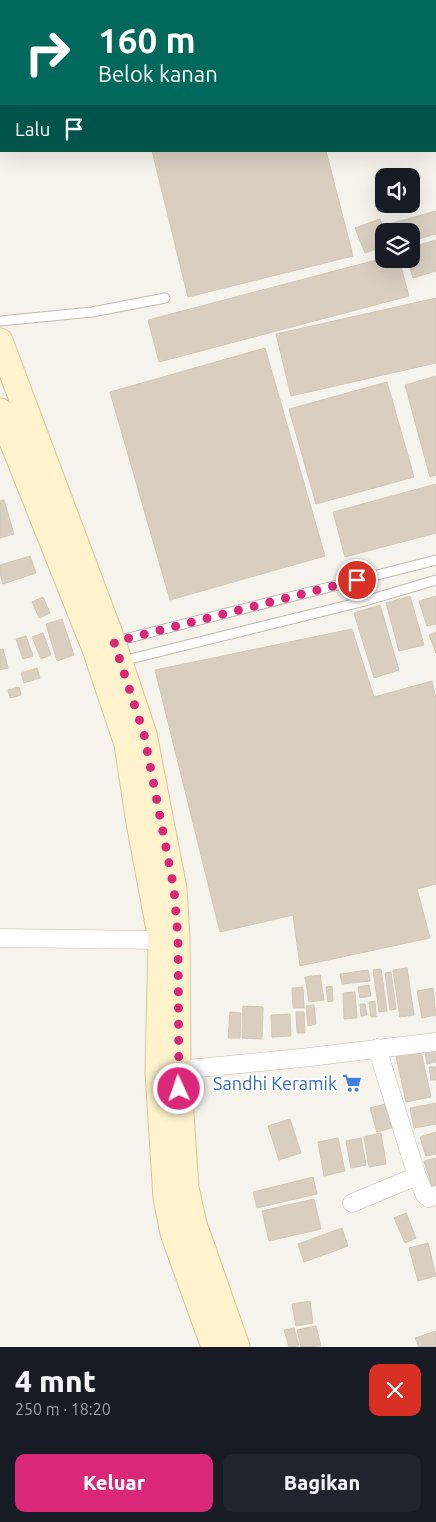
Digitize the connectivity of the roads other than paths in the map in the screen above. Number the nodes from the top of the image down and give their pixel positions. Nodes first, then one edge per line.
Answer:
1 (165, 298) dead end
2 (0, 321) edge
3 (0, 341) edge
4 (0, 411) edge
5 (436, 560) edge
6 (436, 580) edge
7 (107, 649) junction
8 (0, 938) edge
9 (161, 940) junction
10 (436, 1042) edge
11 (377, 1048) junction
12 (168, 1071) junction
13 (417, 1176) junction
14 (436, 1195) edge
15 (352, 1203) dead end
16 (193, 1256) junction
17 (214, 1347) edge
18 (237, 1347) edge

1 - 2 lane
3 - 7 street
4 - 7 street
5 - 7 lane
6 - 7 lane
7 - 9 street
7 - 12 street
8 - 9 street
9 - 12 street
10 - 11 street
11 - 12 street
11 - 13 street
12 - 16 street
13 - 14 street
13 - 15 street
16 - 17 street
16 - 18 street

